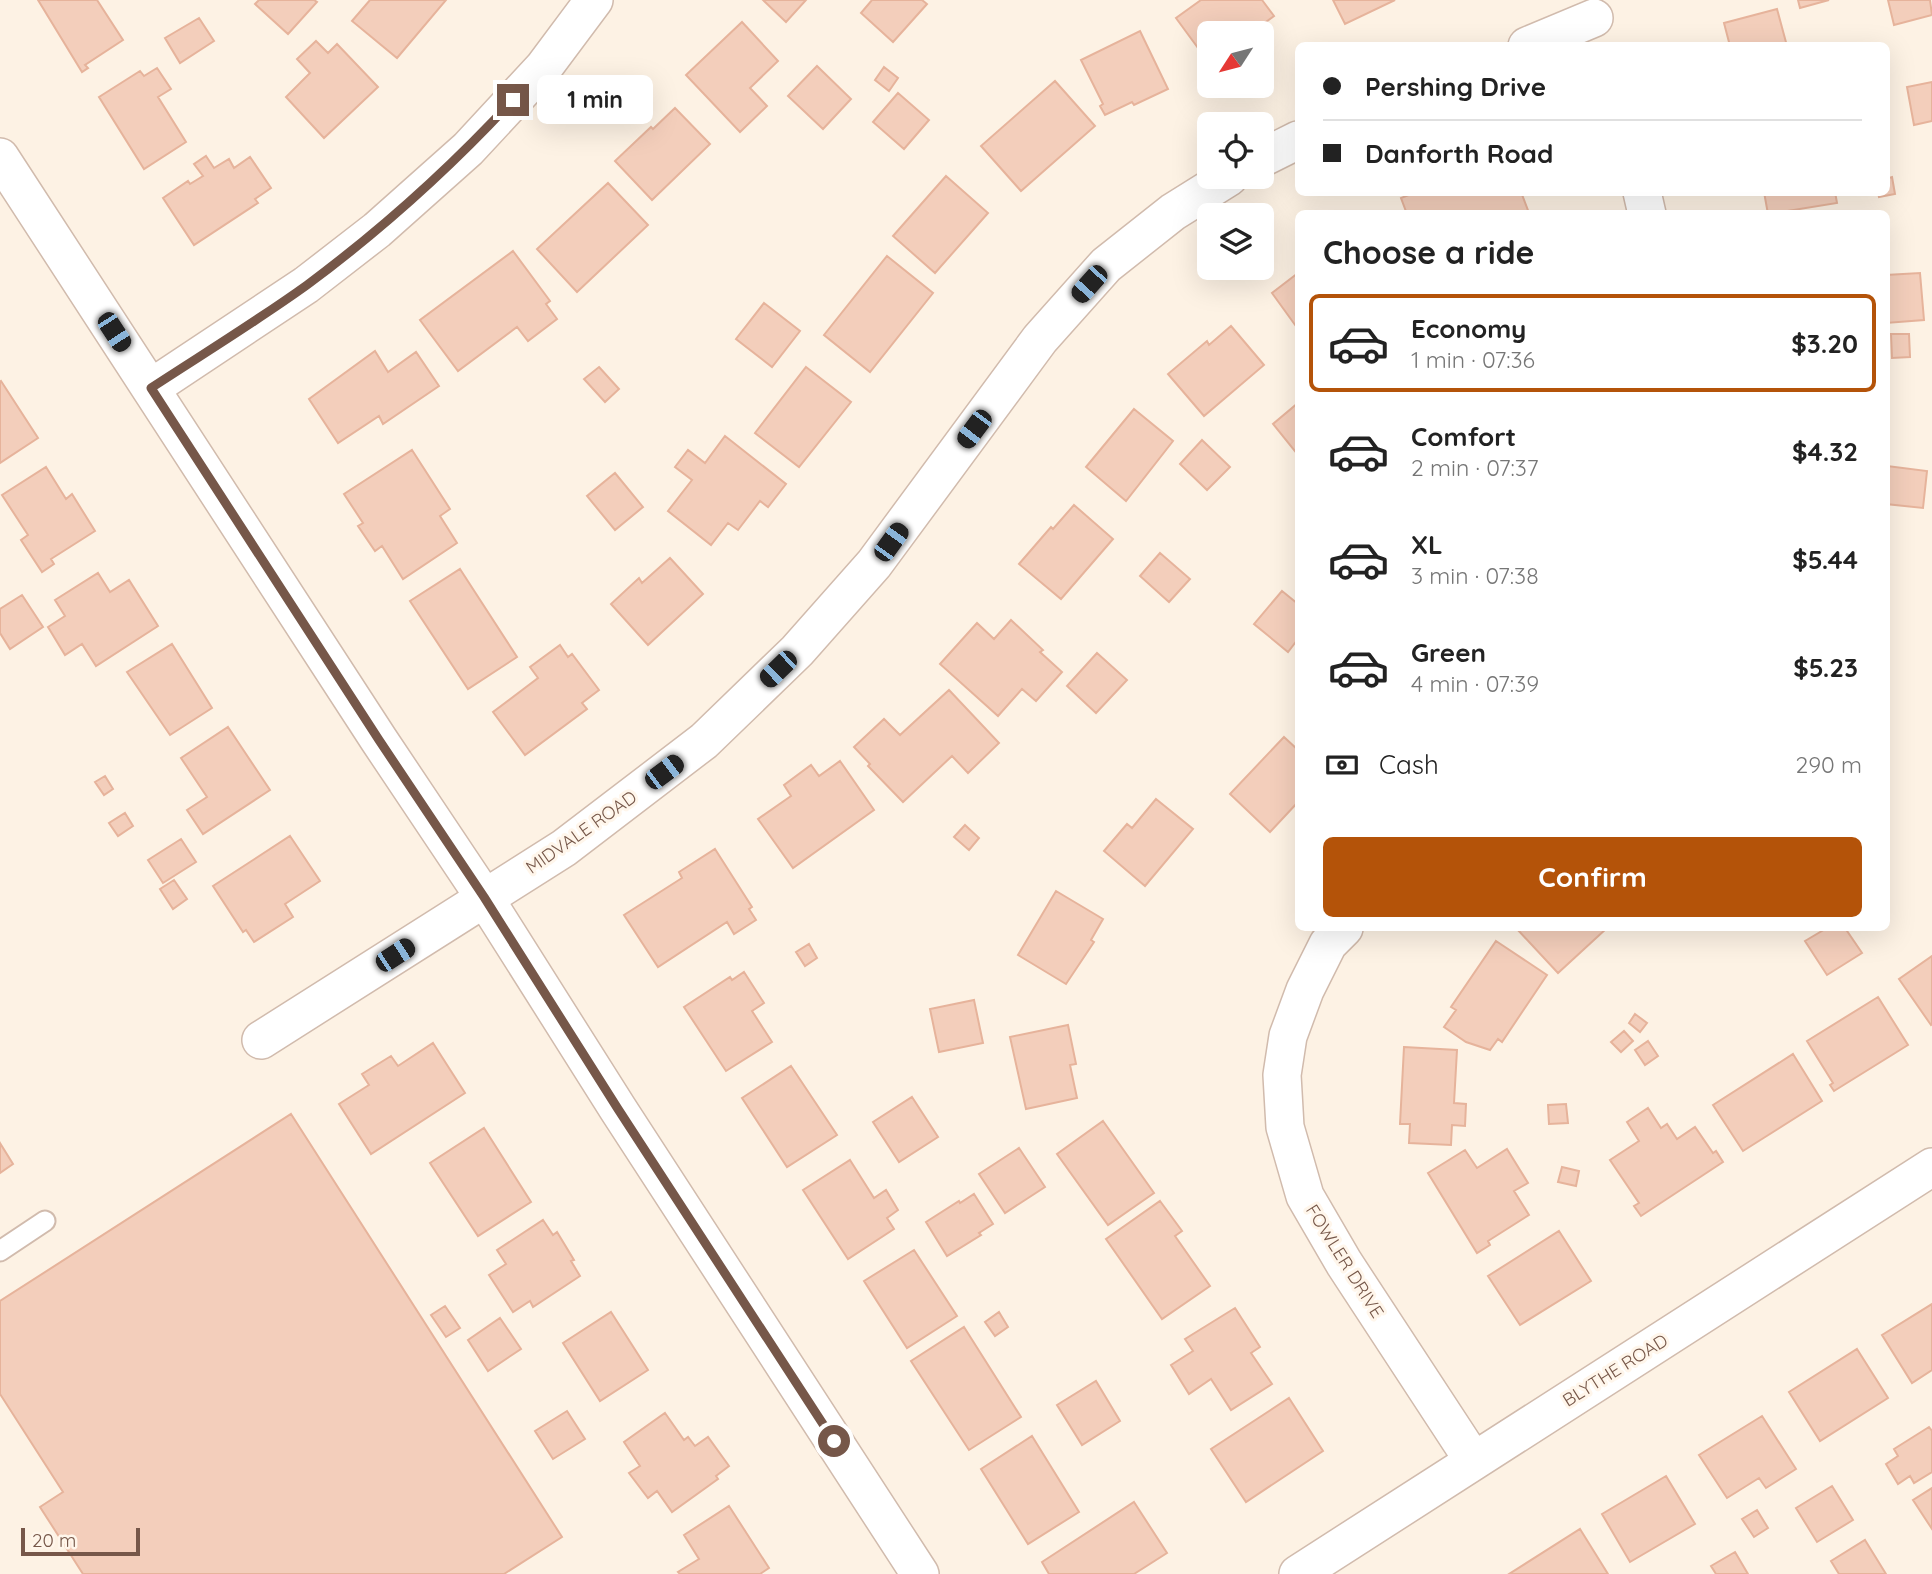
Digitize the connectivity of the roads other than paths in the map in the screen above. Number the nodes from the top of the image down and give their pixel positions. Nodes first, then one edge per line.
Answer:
1 (594, 0) edge
2 (1594, 21) edge
3 (1538, 42) edge
4 (1295, 142) edge
5 (1274, 152) edge
6 (0, 157) edge
7 (1210, 189) edge
8 (151, 388) junction
9 (484, 897) junction
10 (1341, 931) edge
11 (261, 1041) dead end
12 (1932, 1167) edge
13 (44, 1221) dead end
14 (0, 1251) edge
15 (1473, 1460) junction
16 (920, 1574) edge
17 (1298, 1574) edge

1 - 8 street
2 - 3 street
4 - 5 street
6 - 8 street
7 - 9 street, MIDVALE ROAD
8 - 9 street
9 - 11 street, MIDVALE ROAD
9 - 16 street
10 - 15 street, FOWLER DRIVE
12 - 15 street, BLYTHE ROAD
13 - 14 lane
15 - 17 street, BLYTHE ROAD

